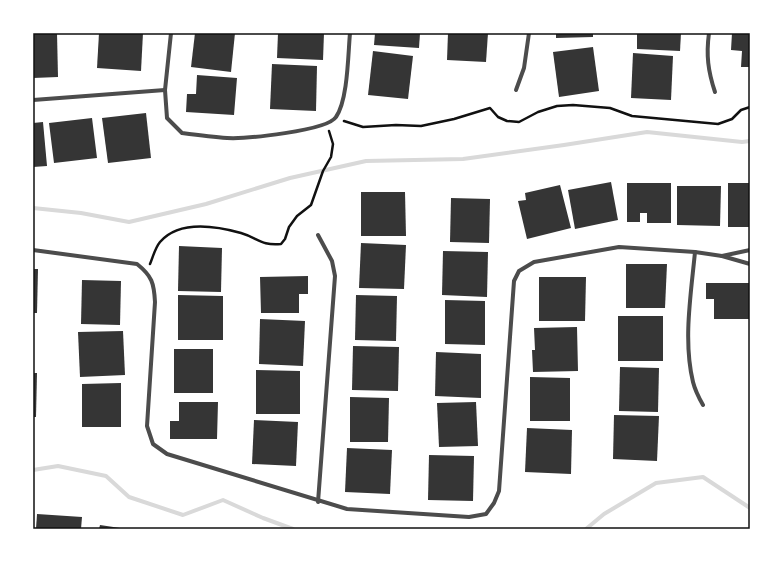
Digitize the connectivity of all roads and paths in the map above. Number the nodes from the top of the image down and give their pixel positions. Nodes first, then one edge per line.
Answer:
1 (171, 33) edge
2 (350, 33) edge
3 (529, 33) edge
4 (709, 33) edge
5 (165, 90) junction
6 (516, 90) dead end
7 (715, 92) dead end
8 (33, 100) edge
9 (750, 107) edge
10 (337, 115) junction
11 (325, 124) junction
12 (318, 235) dead end
13 (33, 250) edge
14 (750, 250) edge
15 (695, 252) junction
16 (722, 256) junction
17 (750, 264) edge
18 (147, 272) junction
19 (703, 405) dead end
20 (318, 502) junction

1 - 5 street
2 - 10 street
3 - 6 street
4 - 7 street
5 - 8 street
5 - 11 street
9 - 10 path
10 - 11 street
11 - 18 path
12 - 20 street
13 - 18 street
14 - 16 street
15 - 16 street
15 - 19 street
15 - 20 street
16 - 17 street
18 - 20 street

